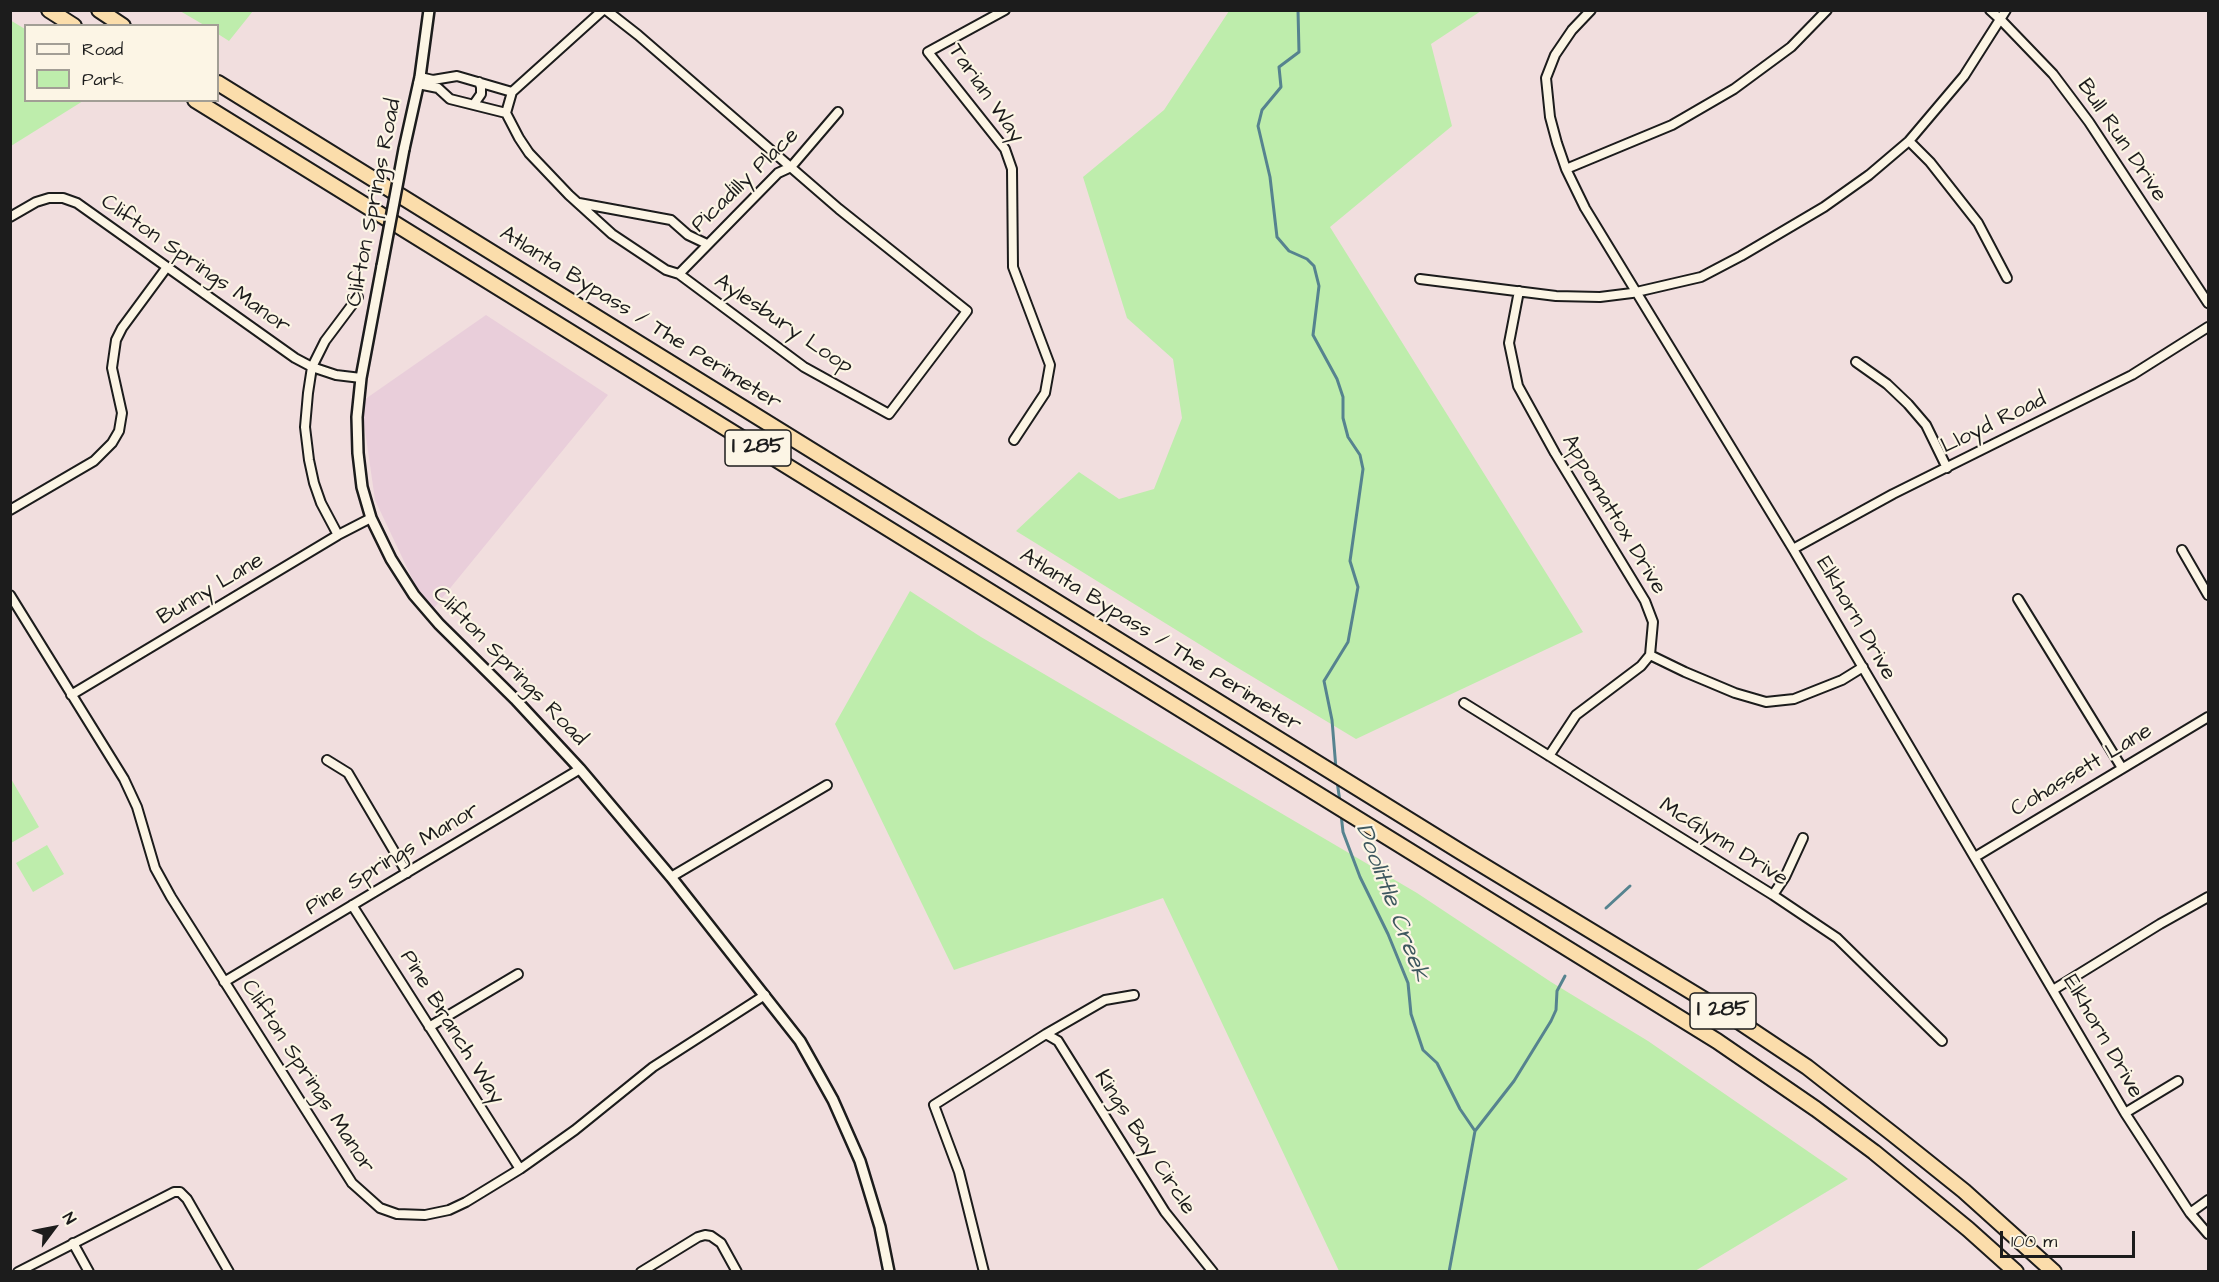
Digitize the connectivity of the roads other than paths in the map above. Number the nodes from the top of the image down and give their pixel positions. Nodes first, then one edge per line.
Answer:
1 (50, 10) edge
2 (99, 10) edge
3 (429, 10) edge
4 (604, 10) edge
5 (1005, 10) edge
6 (1591, 10) edge
7 (1827, 10) edge
8 (1990, 10) edge
9 (2006, 10) edge
10 (2001, 20) junction
11 (71, 24) edge
12 (120, 24) edge
13 (419, 81) junction
14 (478, 82) junction
15 (219, 84) edge
16 (512, 92) junction
17 (198, 102) edge
18 (474, 104) junction
19 (838, 111) dead end
20 (506, 112) junction
21 (1909, 141) junction
22 (791, 167) junction
23 (1566, 169) junction
24 (577, 202) junction
25 (10, 218) edge
26 (707, 244) junction
27 (167, 267) junction
28 (679, 274) junction
29 (2007, 278) dead end
30 (1420, 279) dead end
31 (1520, 291) junction
32 (1636, 292) junction
33 (358, 297) dead end
34 (2208, 303) edge
35 (2208, 327) edge
36 (1856, 362) dead end
37 (312, 367) junction
38 (361, 378) junction
39 (1014, 440) dead end
40 (1947, 468) junction
41 (10, 510) edge
42 (371, 519) junction
43 (338, 535) junction
44 (1793, 549) junction
45 (2182, 550) dead end
46 (2208, 595) edge
47 (10, 596) edge
48 (2018, 599) dead end
49 (1650, 655) junction
50 (1863, 667) junction
51 (71, 695) junction
52 (1464, 703) dead end
53 (2208, 717) edge
54 (1549, 756) junction
55 (327, 760) dead end
56 (2122, 768) junction
57 (580, 769) junction
58 (827, 785) dead end
59 (1803, 838) dead end
60 (1975, 857) junction
61 (407, 873) junction
62 (671, 877) junction
63 (1773, 895) junction
64 (2208, 897) edge
65 (352, 905) junction
66 (518, 974) dead end
67 (224, 982) junction
68 (2053, 990) junction
69 (765, 994) junction
70 (1134, 995) dead end
71 (429, 1027) junction
72 (1046, 1034) junction
73 (1942, 1041) dead end
74 (2178, 1081) dead end
75 (2125, 1113) junction
76 (520, 1169) junction
77 (2208, 1200) edge
78 (2190, 1213) junction
79 (2208, 1234) edge
80 (73, 1243) junction
81 (18, 1272) edge
82 (89, 1272) edge
83 (229, 1272) edge
84 (641, 1272) edge
85 (737, 1272) edge
86 (889, 1272) edge
87 (984, 1272) edge
88 (1213, 1272) edge
89 (2016, 1272) edge
90 (2054, 1272) edge

1 - 11 highway
2 - 12 highway
3 - 13 street, Clifton Springs Road
4 - 16 street
4 - 22 street, Aylesbury Loop
5 - 39 street, Tarian Way
6 - 23 street, Elkhorn Drive
7 - 23 street
8 - 10 street, Bull Run Drive
9 - 10 street
10 - 21 street
10 - 34 street, Bull Run Drive
13 - 14 street
13 - 18 street
13 - 38 street, Clifton Springs Road, bridge
14 - 16 street
14 - 18 street
15 - 90 highway, Atlanta Bypass / The Perimeter / I 285
16 - 20 street
17 - 89 highway, Atlanta Bypass / The Perimeter / I 285
18 - 20 street
19 - 22 street, Picadilly Place
20 - 24 street, Aylesbury Loop
21 - 29 street
21 - 32 street
22 - 26 street, Picadilly Place
22 - 28 street, Aylesbury Loop
23 - 32 street, Elkhorn Drive
24 - 26 street
24 - 28 street, Aylesbury Loop
25 - 27 street, Clifton Springs Manor
26 - 28 street, Picadilly Place
27 - 37 street, Clifton Springs Manor
27 - 41 street
30 - 31 street
31 - 32 street
31 - 49 street, Appomattox Drive
32 - 44 street, Elkhorn Drive
33 - 37 street
35 - 40 street, Lloyd Road
36 - 40 street
37 - 38 street, Clifton Springs Manor
37 - 43 street
38 - 42 street, Clifton Springs Road
40 - 44 street, Lloyd Road
42 - 43 street, Bunny Lane
42 - 57 street, Clifton Springs Road
43 - 51 street, Bunny Lane
44 - 50 street, Elkhorn Drive
45 - 46 street
47 - 51 street, Clifton Springs Manor
48 - 56 street
49 - 50 street
49 - 54 street
50 - 60 street, Elkhorn Drive
51 - 67 street, Clifton Springs Manor
52 - 54 street, McGlynn Drive
53 - 56 street, Cohassett Lane
54 - 63 street, McGlynn Drive
55 - 61 street
56 - 60 street, Cohassett Lane
57 - 61 street, Pine Springs Manor
57 - 62 street, Clifton Springs Road
58 - 62 street
59 - 63 street
60 - 68 street, Elkhorn Drive
61 - 65 street, Pine Springs Manor
62 - 69 street, Clifton Springs Road
63 - 73 street, McGlynn Drive
64 - 68 street
65 - 67 street, Pine Springs Manor
65 - 71 street, Pine Branch Way
66 - 71 street
67 - 76 street, Clifton Springs Manor
68 - 75 street, Elkhorn Drive
69 - 76 street, Clifton Springs Manor
69 - 86 street, Clifton Springs Road
70 - 72 street
71 - 76 street, Pine Branch Way
72 - 87 street
72 - 88 street, Kings Bay Circle
74 - 75 street
75 - 78 street, Elkhorn Drive
77 - 78 street
78 - 79 street, Elkhorn Drive
80 - 81 street
80 - 82 street
80 - 83 street
84 - 85 street

